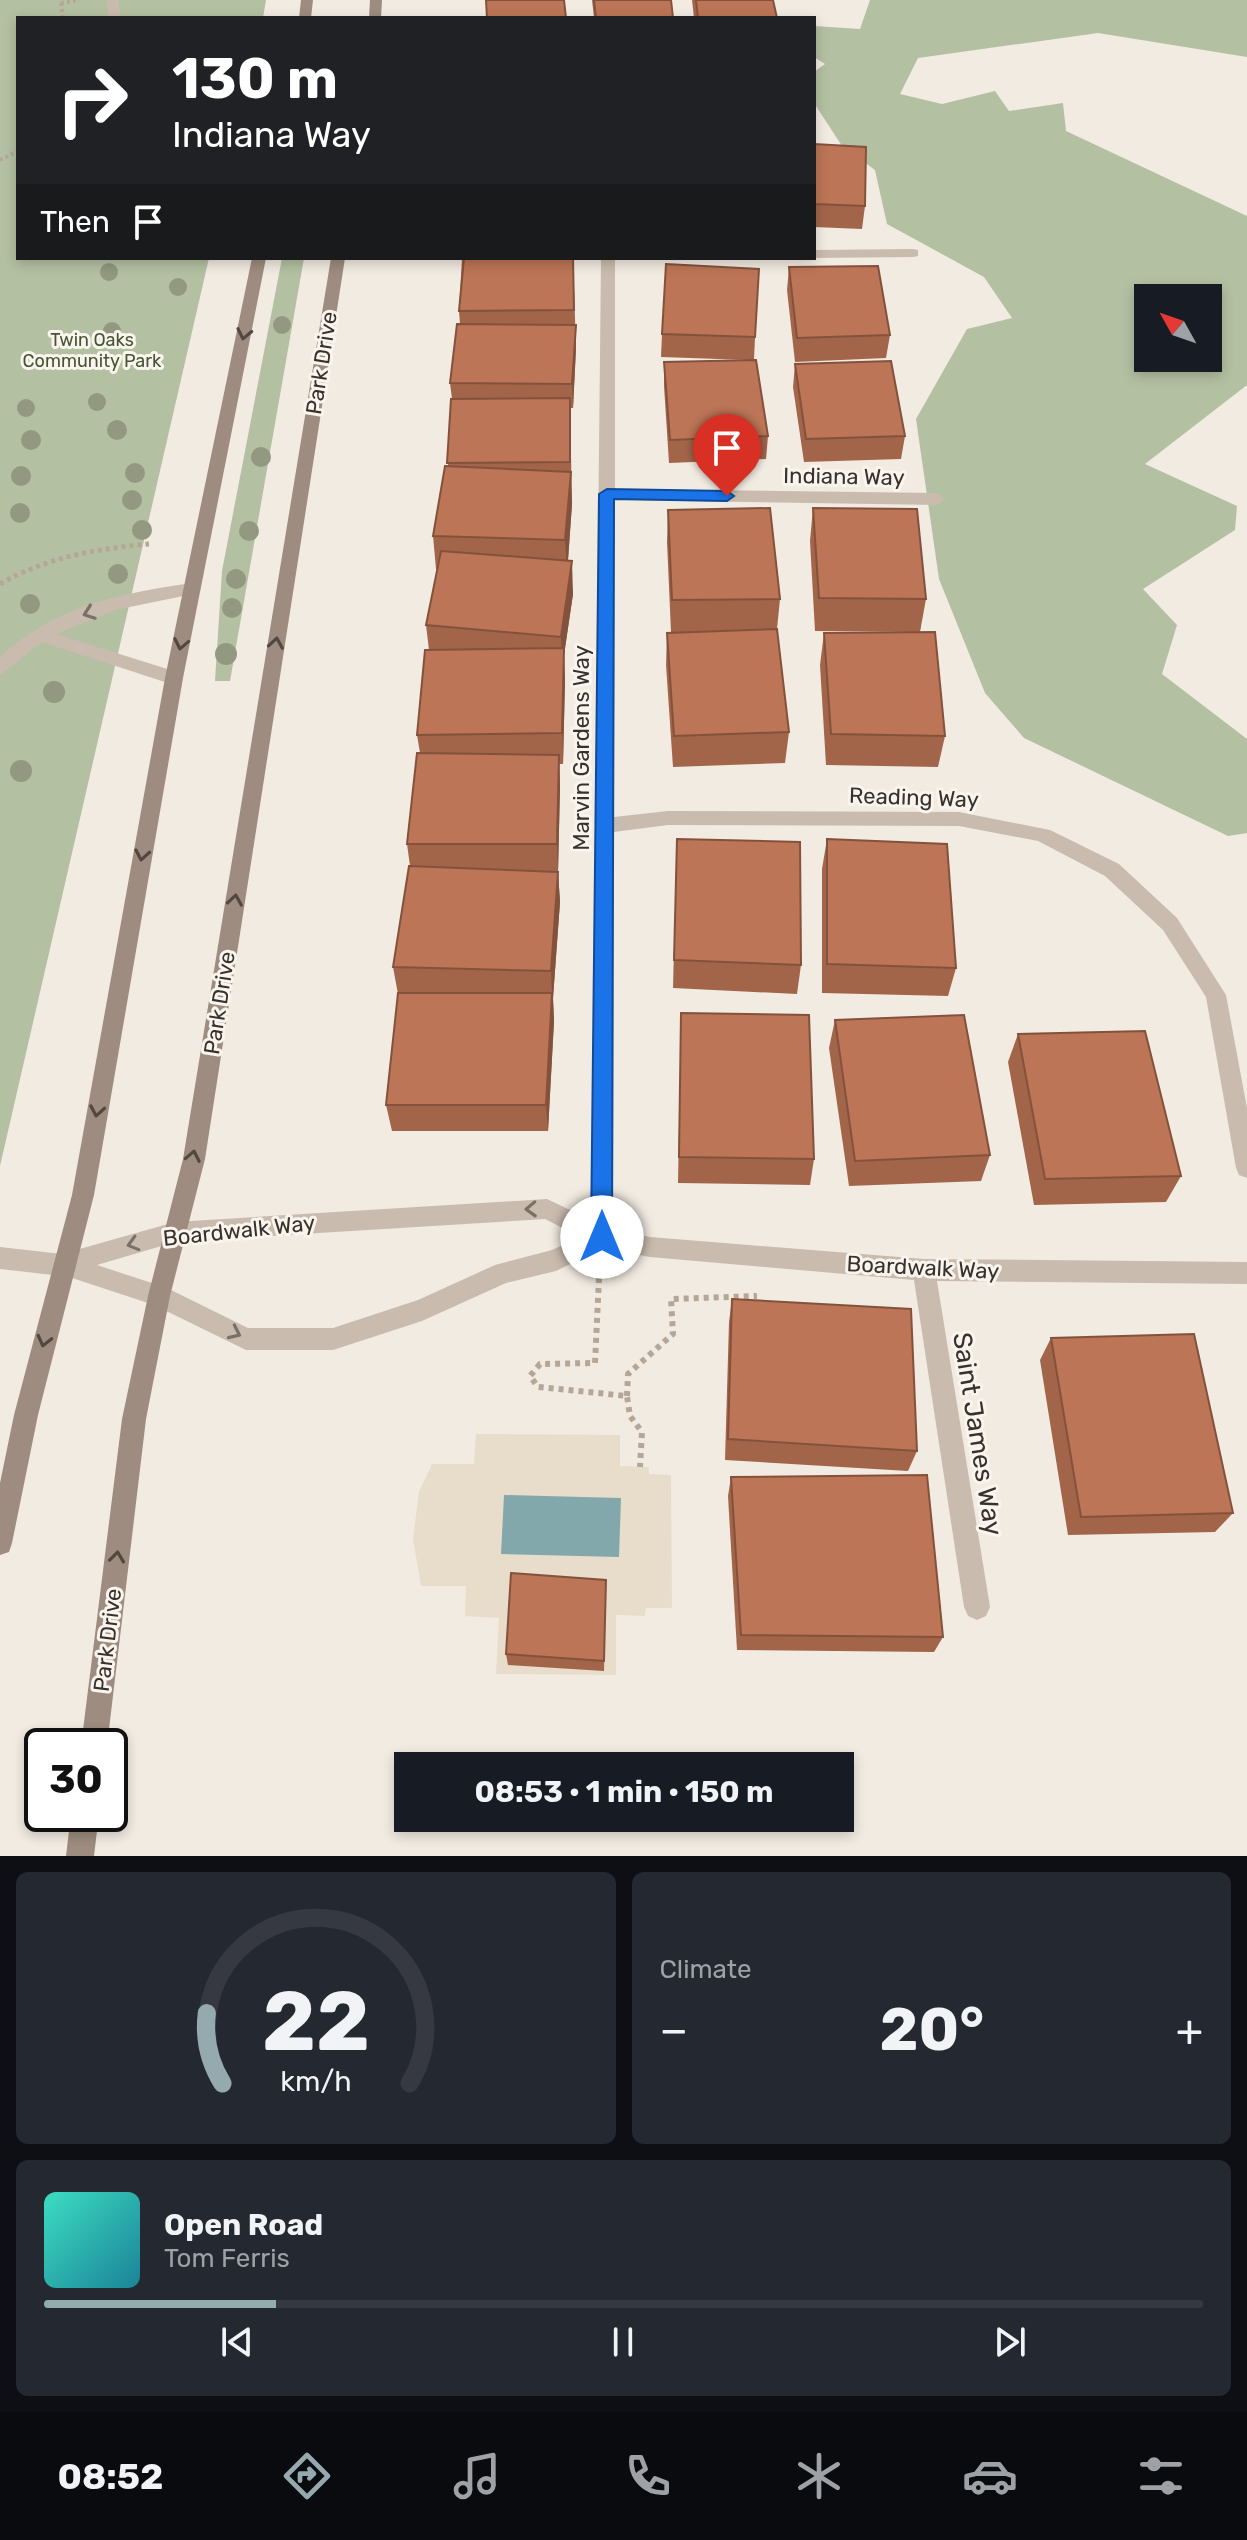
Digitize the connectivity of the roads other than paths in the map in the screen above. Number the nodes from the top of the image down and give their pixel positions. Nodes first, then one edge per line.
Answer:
1 (913, 253) dead end
2 (816, 254) edge
3 (259, 260) edge
4 (338, 260) edge
5 (608, 260) edge
6 (607, 494) junction
7 (937, 499) dead end
8 (192, 589) junction
9 (38, 634) junction
10 (0, 668) edge
11 (174, 678) junction
12 (605, 826) junction
13 (1247, 1168) edge
14 (175, 1232) junction
15 (602, 1237) junction
16 (0, 1258) edge
17 (62, 1265) junction
18 (924, 1270) junction
19 (1247, 1273) edge
20 (159, 1296) junction
21 (0, 1543) edge
22 (977, 1607) dead end
23 (96, 1728) edge
24 (83, 1832) edge
25 (80, 1856) edge

1 - 2 street
3 -> 8 main road
14 -> 4 main road, Park Drive
5 - 6 street, Marvin Gardens Way
6 - 7 street, Indiana Way
6 - 12 street, Marvin Gardens Way
8 -> 9 street
8 -> 11 main road
9 - 10 street
9 - 11 street
11 -> 17 main road
12 - 13 street, Reading Way
12 - 15 street, Marvin Gardens Way
15 -> 14 street, Boardwalk Way
14 -> 17 street, Boardwalk Way
14 - 20 main road, Park Drive
15 - 18 street, Boardwalk Way
20 -> 15 street
16 - 17 street
17 - 20 street
17 -> 21 main road
18 - 19 street, Boardwalk Way
18 - 22 street, Saint James Way
23 -> 20 main road, Park Drive
24 - 25 main road

